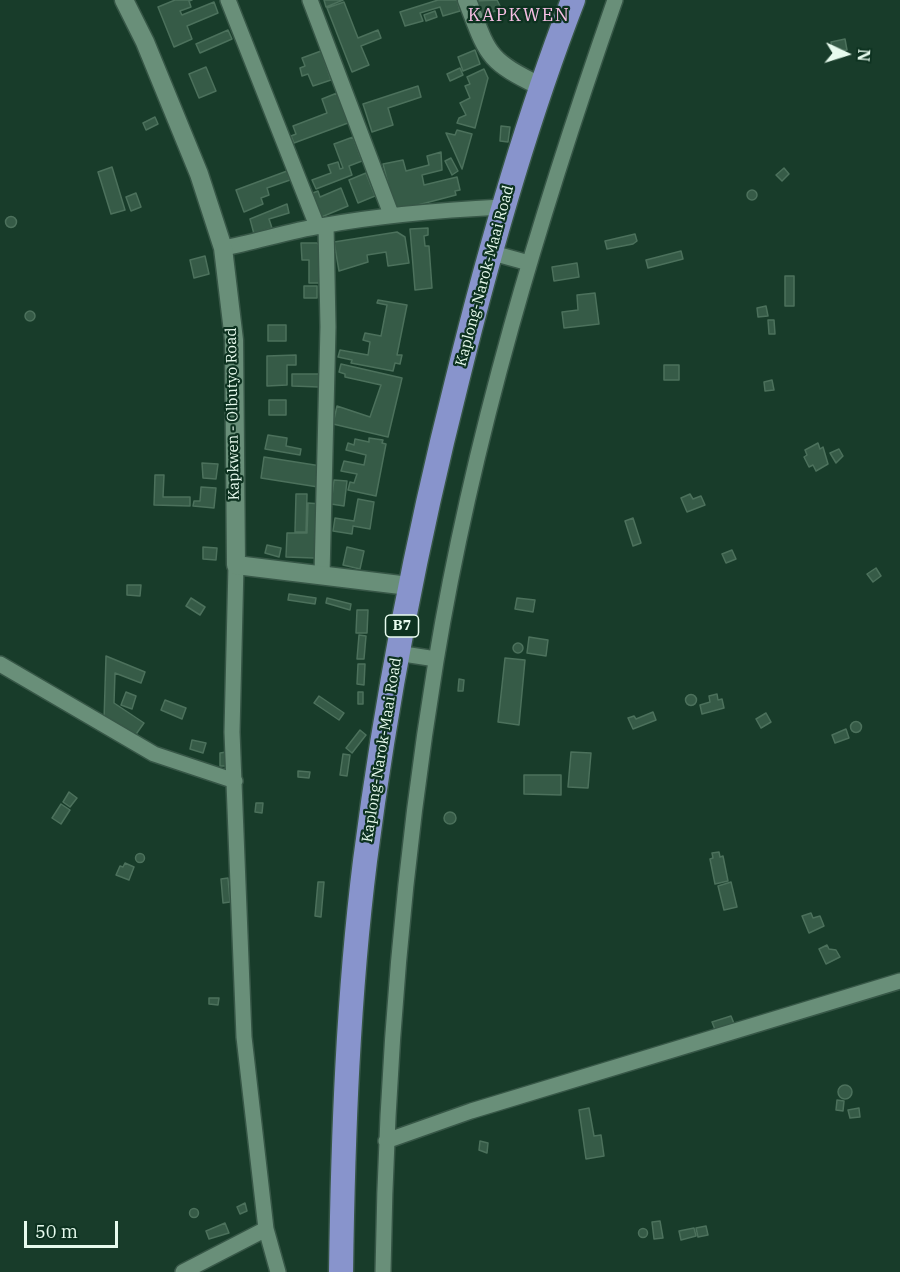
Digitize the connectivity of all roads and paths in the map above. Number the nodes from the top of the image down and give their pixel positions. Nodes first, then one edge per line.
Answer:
1 (124, 0) edge
2 (228, 0) edge
3 (310, 0) edge
4 (467, 0) edge
5 (573, 0) edge
6 (615, 0) edge
7 (540, 86) junction
8 (502, 207) junction
9 (391, 214) junction
10 (322, 225) junction
11 (222, 248) junction
12 (489, 252) junction
13 (529, 263) junction
14 (236, 565) junction
15 (322, 574) junction
16 (409, 586) junction
17 (396, 653) junction
18 (436, 659) junction
19 (0, 664) edge
20 (235, 781) junction
21 (900, 981) edge
22 (386, 1141) junction
23 (266, 1229) junction
24 (183, 1272) edge
25 (278, 1272) edge
26 (341, 1272) edge
27 (382, 1272) edge

1 - 11 street, Kapkwen - Olbutyo Road
2 - 10 street
3 - 9 street
4 - 7 street
5 - 7 highway, Kaplong-Narok-Maai Road / B7
6 - 13 street
7 - 8 highway, Kaplong-Narok-Maai Road / B7
8 - 9 street
8 - 12 highway, Kaplong-Narok-Maai Road / B7
9 - 10 street
10 - 11 street
10 - 15 street
11 - 14 street, Kapkwen - Olbutyo Road
12 - 13 street
12 - 16 highway, Kaplong-Narok-Maai Road / B7
13 - 18 street
14 - 15 street
14 - 20 street
15 - 16 street
16 - 17 highway, Kaplong-Narok-Maai Road / B7
17 - 18 street
17 - 26 highway, Kaplong-Narok-Maai Road / B7
18 - 22 street
19 - 20 street
20 - 23 street
21 - 22 street
22 - 27 street
23 - 24 street
23 - 25 street

